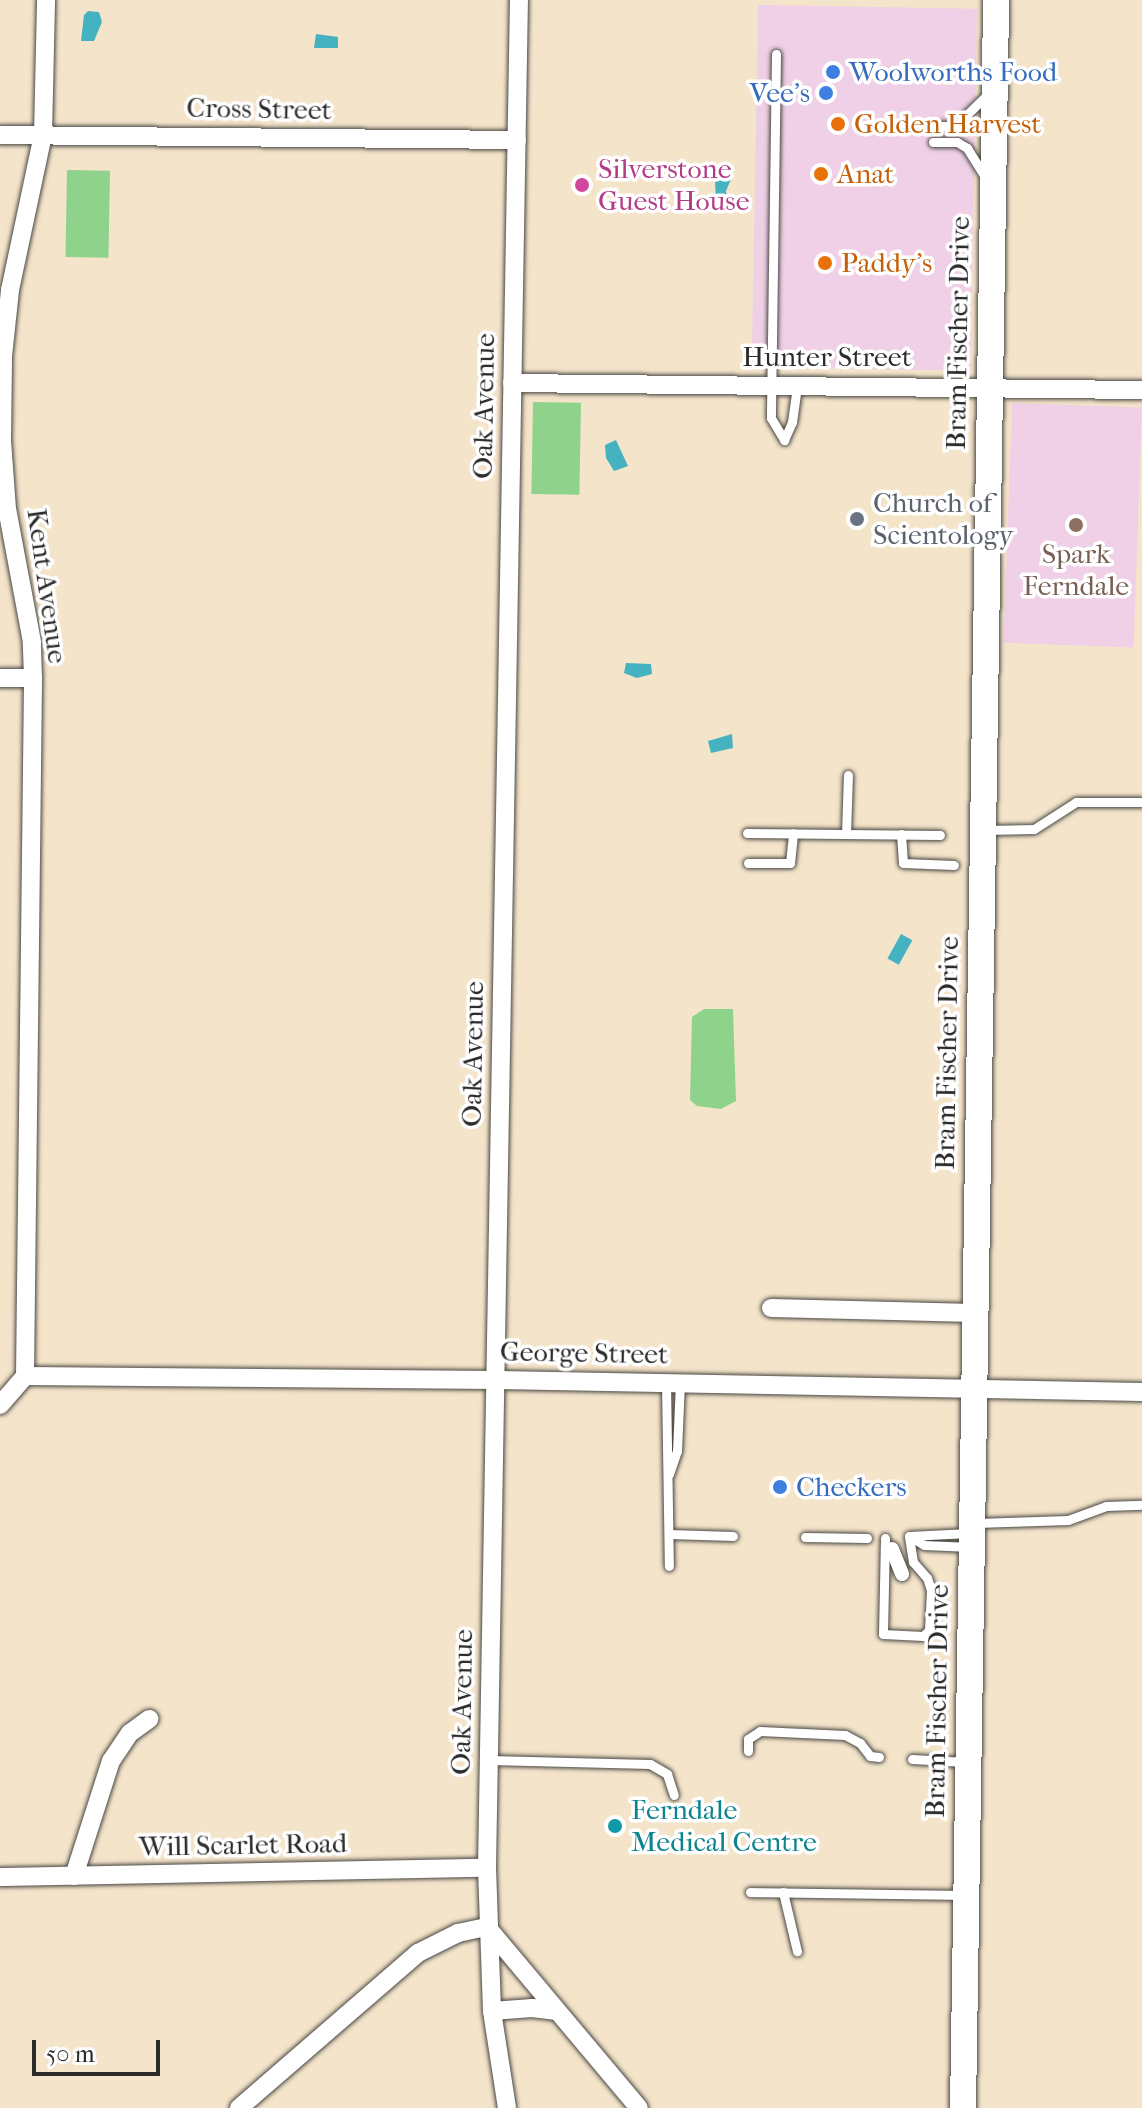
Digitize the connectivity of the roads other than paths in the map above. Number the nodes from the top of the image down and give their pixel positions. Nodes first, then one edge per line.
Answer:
1 (46, 0) edge
2 (519, 0) edge
3 (996, 0) edge
4 (776, 54) dead end
5 (995, 84) junction
6 (933, 126) dead end
7 (0, 135) edge
8 (43, 135) junction
9 (517, 140) junction
10 (933, 142) dead end
11 (993, 195) junction
12 (512, 383) junction
13 (771, 385) junction
14 (797, 385) junction
15 (988, 387) junction
16 (1142, 390) edge
17 (0, 678) edge
18 (33, 678) junction
19 (848, 775) dead end
20 (1142, 802) edge
21 (983, 830) junction
22 (747, 833) dead end
23 (793, 833) junction
24 (846, 834) junction
25 (901, 834) junction
26 (940, 835) dead end
27 (748, 863) dead end
28 (954, 865) dead end
29 (771, 1308) dead end
30 (975, 1313) junction
31 (25, 1376) junction
32 (496, 1380) junction
33 (673, 1383) junction
34 (975, 1389) junction
35 (1142, 1392) edge
36 (0, 1405) edge
37 (669, 1474) junction
38 (1142, 1505) edge
39 (669, 1534) junction
40 (972, 1535) junction
41 (733, 1536) dead end
42 (909, 1536) junction
43 (805, 1537) dead end
44 (867, 1538) dead end
45 (888, 1544) joint
46 (924, 1545) junction
47 (912, 1554) junction
48 (669, 1566) dead end
49 (902, 1574) dead end
50 (149, 1719) dead end
51 (748, 1751) dead end
52 (879, 1757) dead end
53 (912, 1759) dead end
54 (489, 1760) junction
55 (969, 1762) junction
56 (674, 1795) dead end
57 (487, 1868) junction
58 (74, 1876) junction
59 (0, 1877) edge
60 (750, 1892) dead end
61 (783, 1892) junction
62 (966, 1895) junction
63 (487, 1927) junction
64 (797, 1951) dead end
65 (492, 2011) junction
66 (555, 2011) junction
67 (239, 2108) edge
68 (507, 2108) edge
69 (639, 2108) edge
70 (963, 2108) edge

1 - 8 street, Kent Avenue
2 - 9 street, Oak Avenue
3 - 5 main road, Bram Fischer Drive
4 - 13 lane
5 - 6 lane
5 - 11 main road, Bram Fischer Drive
7 - 8 street, Cross Street
8 - 9 street, Cross Street
8 - 18 street, Kent Avenue
9 - 12 street, Oak Avenue
10 - 11 lane
11 - 15 main road, Bram Fischer Drive
12 - 13 street, Hunter Street
12 - 32 street, Oak Avenue
13 - 14 street, Hunter Street
13 - 14 lane
14 - 15 street, Hunter Street
15 - 16 street, Hunter Street
15 - 21 main road, Bram Fischer Drive
17 - 18 street
18 - 31 street, Kent Avenue
19 - 24 lane
20 - 21 lane
21 - 30 main road, Bram Fischer Drive
22 - 23 lane
23 - 24 lane
23 - 27 lane
24 - 25 lane
25 - 26 lane
25 - 28 lane
29 - 30 street
30 - 34 main road, Bram Fischer Drive
31 - 32 street, George Street
31 - 36 street
32 - 33 street, George Street
32 - 54 street, Oak Avenue
33 - 34 street, George Street
33 - 37 lane
33 - 37 lane
34 - 35 street, George Street
34 - 40 main road, Bram Fischer Drive
37 - 39 lane
38 - 40 lane
39 - 41 lane
39 - 48 lane
40 - 42 lane
40 - 46 lane
40 - 55 main road, Bram Fischer Drive
42 - 46 lane
42 - 47 lane
43 - 44 lane
45 - 47 lane
45 - 49 street
46 - 47 lane
50 - 58 street
51 - 52 lane
53 - 55 lane
54 - 56 lane
54 - 57 street, Oak Avenue
55 - 62 main road, Bram Fischer Drive
57 - 58 street, Will Scarlet Road
57 - 63 street, Oak Avenue
58 - 59 street, Will Scarlet Road
60 - 61 lane
61 - 62 lane
61 - 64 lane
62 - 70 main road, Bram Fischer Drive
63 - 65 street, Oak Avenue
63 - 66 street
63 - 67 street
65 - 66 street
65 - 68 street, Oak Avenue
66 - 69 street

